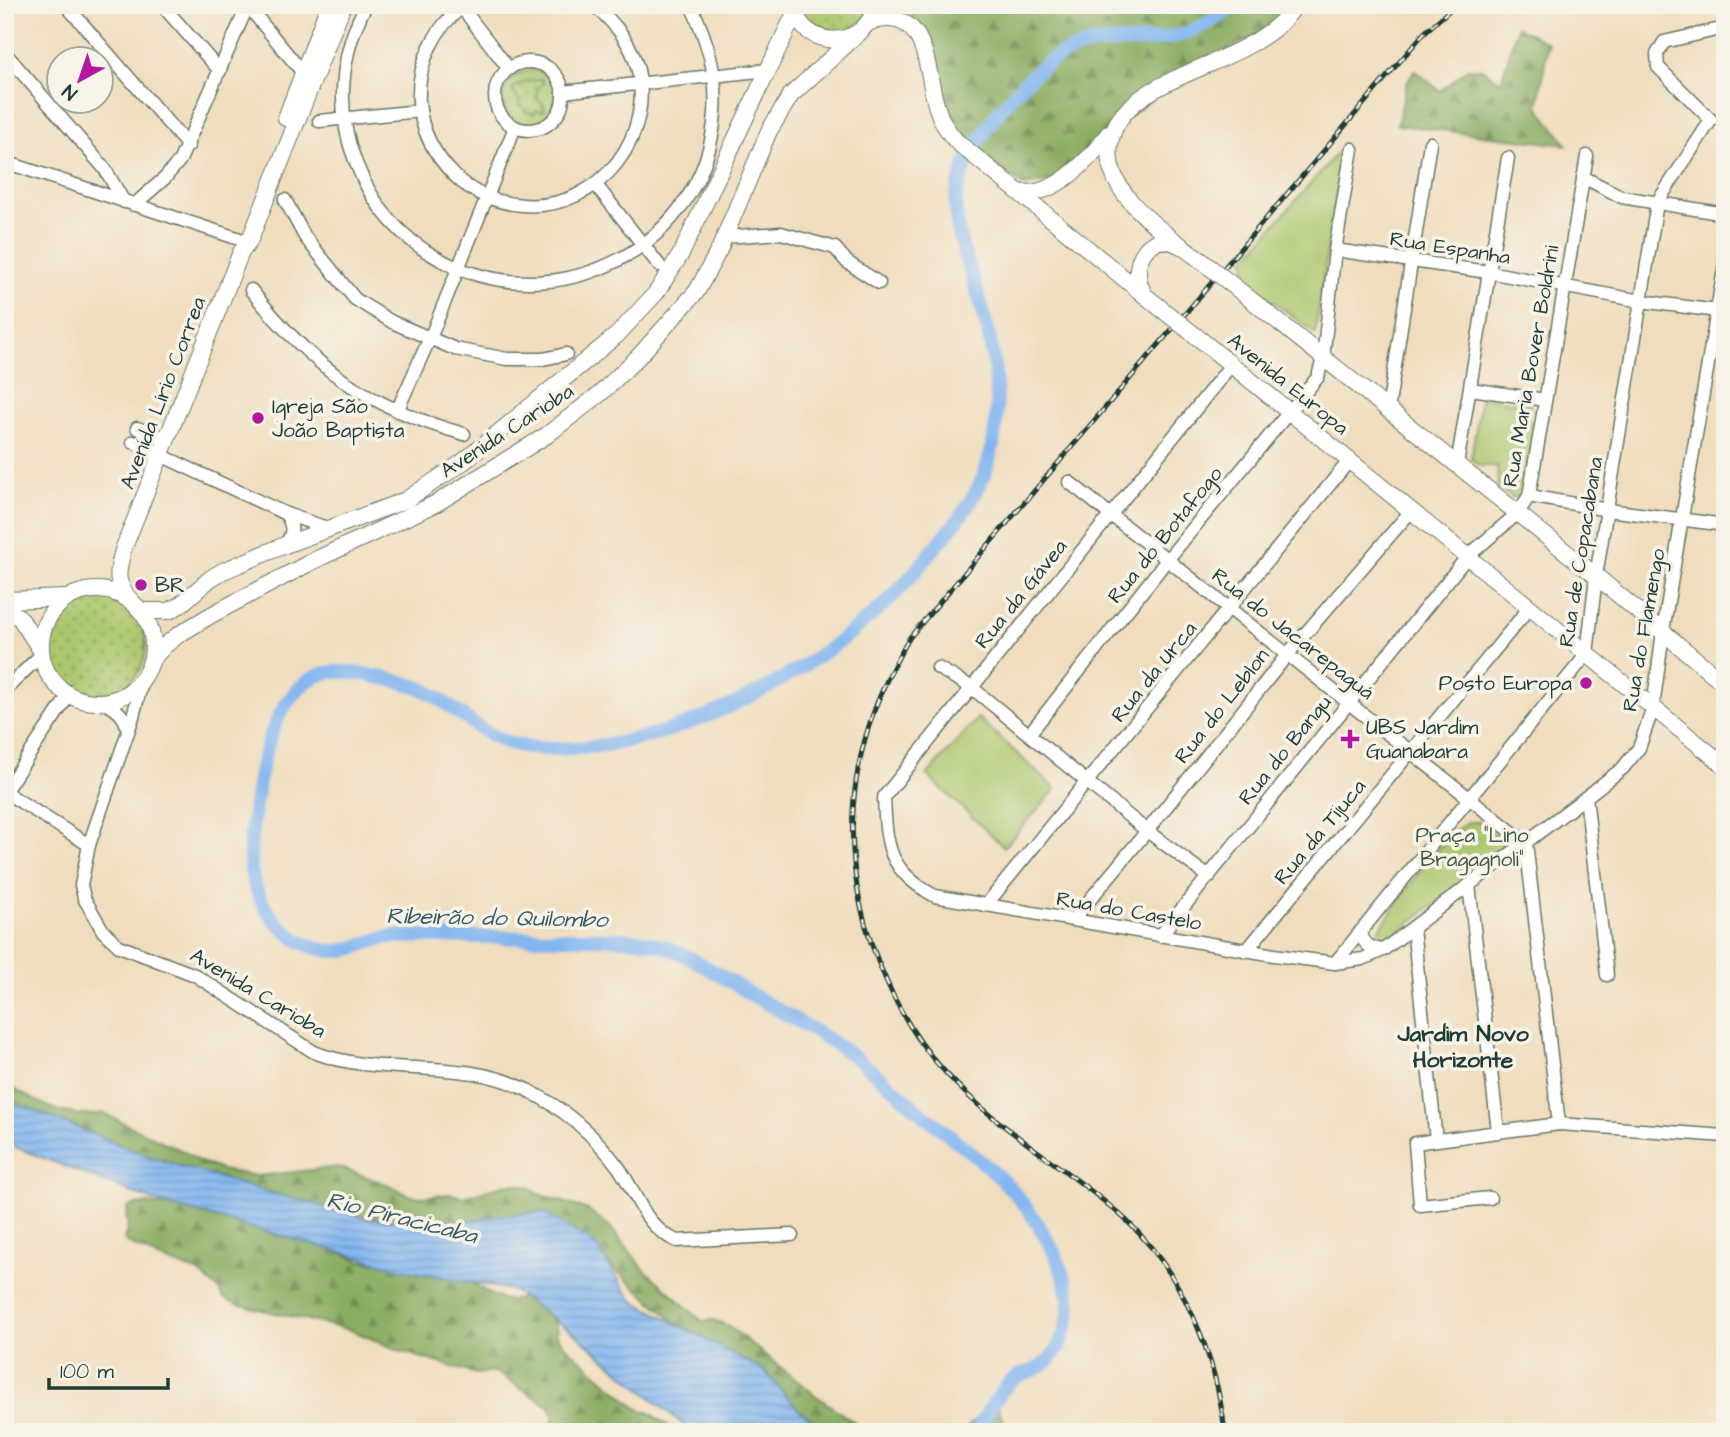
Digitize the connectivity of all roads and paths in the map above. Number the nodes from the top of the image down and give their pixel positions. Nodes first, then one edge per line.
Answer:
1 (66, 5) edge
2 (162, 5) edge
3 (329, 5) edge
4 (343, 5) edge
5 (366, 5) edge
6 (594, 5) edge
7 (691, 5) edge
8 (876, 5) edge
9 (1295, 5) edge
10 (247, 6) edge
11 (462, 6) edge
12 (794, 9) edge
13 (865, 27) junction
14 (1725, 28) edge
15 (5, 53) edge
16 (509, 69) junction
17 (220, 71) junction
18 (768, 71) junction
19 (715, 74) junction
20 (309, 75) junction
21 (640, 83) junction
22 (562, 92) junction
23 (420, 111) junction
24 (344, 118) junction
25 (1711, 120) junction
26 (1725, 120) edge
27 (319, 121) dead end
28 (515, 127) junction
29 (1114, 127) junction
30 (1430, 143) dead end
31 (188, 146) junction
32 (1352, 149) dead end
33 (1587, 156) dead end
34 (1508, 159) dead end
35 (5, 162) edge
36 (1583, 177) junction
37 (596, 185) junction
38 (1019, 192) junction
39 (488, 198) junction
40 (285, 200) dead end
41 (129, 203) junction
42 (1657, 203) junction
43 (1725, 214) edge
44 (724, 237) junction
45 (244, 245) junction
46 (643, 245) junction
47 (1335, 250) junction
48 (1196, 257) junction
49 (1410, 260) junction
50 (1725, 263) edge
51 (659, 265) dead end
52 (457, 269) junction
53 (1488, 272) junction
54 (879, 284) dead end
55 (1565, 286) junction
56 (251, 290) dead end
57 (1146, 296) junction
58 (1641, 301) junction
59 (1720, 312) edge
60 (429, 337) junction
61 (566, 354) dead end
62 (1323, 358) junction
63 (1231, 365) junction
64 (1471, 389) junction
65 (1545, 400) junction
66 (1388, 410) junction
67 (397, 411) junction
68 (1290, 412) junction
69 (137, 428) dead end
70 (464, 433) dead end
71 (133, 442) dead end
72 (165, 447) junction
73 (1349, 461) junction
74 (1457, 465) junction
75 (1069, 482) dead end
76 (1529, 496) junction
77 (1608, 510) junction
78 (1411, 511) junction
79 (1518, 513) junction
80 (286, 514) junction
81 (1110, 515) junction
82 (1682, 521) junction
83 (1725, 525) edge
84 (330, 528) junction
85 (285, 545) junction
86 (123, 550) junction
87 (1467, 557) junction
88 (1167, 560) junction
89 (1597, 576) junction
90 (82, 591) junction
91 (66, 598) junction
92 (5, 600) edge
93 (137, 607) junction
94 (1530, 607) junction
95 (5, 608) edge
96 (1230, 609) junction
97 (1663, 631) junction
98 (41, 652) junction
99 (1287, 654) junction
100 (1587, 654) junction
101 (151, 661) junction
102 (938, 668) dead end
103 (143, 679) junction
104 (1725, 684) edge
105 (971, 687) junction
106 (5, 690) edge
107 (69, 695) junction
108 (101, 702) junction
109 (1348, 702) junction
110 (1653, 708) junction
111 (128, 732) junction
112 (1030, 733) junction
113 (1411, 752) junction
114 (1725, 766) edge
115 (1088, 783) junction
116 (5, 791) edge
117 (1586, 797) junction
118 (1469, 798) junction
119 (1147, 831) junction
120 (1526, 843) junction
121 (89, 845) junction
122 (894, 861) joint
123 (1209, 877) junction
124 (1469, 885) junction
125 (986, 905) junction
126 (1073, 920) junction
127 (1413, 928) junction
128 (1361, 931) junction
129 (1160, 936) junction
130 (1383, 950) junction
131 (1247, 951) junction
132 (1370, 957) joint
133 (1335, 962) junction
134 (1607, 975) dead end
135 (1559, 1124) junction
136 (1498, 1131) junction
137 (1725, 1136) edge
138 (1436, 1140) junction
139 (1490, 1198) dead end
140 (792, 1235) dead end

1 - 31 street
2 - 17 street
3 - 20 main road, Avenida Lírio Correa
4 - 20 main road, Avenida Lírio Correa
5 - 24 street
6 - 21 street
7 - 19 street
8 - 13 main road
9 - 29 main road
10 - 17 street
10 - 20 street
11 - 16 street
11 - 23 street
12 - 13 main road, Avenida Europa
12 - 18 main road, Avenida Carioba
13 - 38 main road, Avenida Europa
13 - 44 main road, Avenida Carioba
14 - 25 street
15 - 41 street
16 - 22 street
16 - 28 street
17 - 31 street
18 - 19 street
18 - 84 main road, Avenida Carioba
19 - 21 street
19 - 46 street
20 - 45 main road, Avenida Lírio Correa
21 - 22 street
21 - 37 street
22 - 28 street
23 - 24 street
23 - 39 street
24 - 27 street
24 - 52 street
25 - 26 street
25 - 42 street, Rua de Copacabana
28 - 39 street
29 - 38 main road
29 - 48 main road, Avenida Europa
30 - 49 street
31 - 41 street
32 - 47 street, Rua do Botafogo
33 - 36 street, Rua Maria Bover Boldrini
34 - 53 street
35 - 41 street
36 - 42 street
36 - 55 street, Rua Maria Bover Boldrini
37 - 39 street
37 - 46 street
38 - 57 main road, Avenida Europa
39 - 52 street
40 - 60 street
41 - 45 street
42 - 43 street
42 - 58 street, Rua de Copacabana
44 - 54 street
44 - 101 main road, Avenida Carioba
45 - 72 main road, Avenida Lírio Correa
46 - 51 street
46 - 52 street
47 - 49 street, Rua Espanha
47 - 62 street, Rua do Botafogo
48 - 57 main road
48 - 62 main road, Avenida Europa, bridge
49 - 53 street, Rua Espanha
49 - 66 street
50 - 59 street, Rua do Flamengo
52 - 60 street
53 - 55 street, Rua Espanha
53 - 64 street
55 - 58 street, Rua Espanha
55 - 65 street, Rua Maria Bover Boldrini
56 - 67 street
57 - 63 main road, Avenida Europa, bridge
58 - 59 street, Rua Espanha
58 - 77 street, Rua de Copacabana
59 - 82 street, Rua do Flamengo
60 - 61 street
60 - 67 street
62 - 66 main road, Avenida Europa
62 - 68 street, Rua do Botafogo
63 - 68 main road, Avenida Europa
63 - 81 street, Rua da Gávea
64 - 65 street
64 - 74 street
65 - 76 street, Rua Maria Bover Boldrini
66 - 74 main road, Avenida Europa
67 - 70 street
68 - 73 main road, Avenida Europa
68 - 88 street, Rua do Botafogo
69 - 72 street
71 - 72 street
72 - 80 street
72 - 86 main road, Avenida Lírio Correa
73 - 78 main road, Avenida Europa
73 - 96 street, Rua da Urca
74 - 79 main road, Avenida Europa
75 - 81 street, Rua do Jacarepaguá
76 - 77 street
76 - 79 street, Rua Maria Bover Boldrini
77 - 82 street
77 - 89 street, Rua de Copacabana
78 - 87 main road, Avenida Europa
78 - 99 street, Rua do Leblon
79 - 87 street, Rua Maria Bover Boldrini
79 - 89 main road, Avenida Europa
80 - 84 street
80 - 85 street
81 - 88 street, Rua do Jacarepaguá
81 - 105 street, Rua da Gávea
82 - 83 street
82 - 97 street, Rua do Flamengo
84 - 85 main road, Avenida Carioba
85 - 93 main road, Avenida Carioba
86 - 90 main road, Avenida Lírio Correa
86 - 93 main road, Avenida Lírio Correa
87 - 94 main road, Avenida Europa
87 - 109 street, Rua do Bangu
88 - 96 street, Rua do Jacarepaguá
88 - 112 street, Rua do Botafogo
89 - 97 main road, Avenida Europa
89 - 100 street, Rua de Copacabana
90 - 91 main road
90 - 93 main road
91 - 92 main road
91 - 98 main road
93 - 101 main road
94 - 100 main road, Avenida Europa
94 - 113 street, Rua da Tijuca
95 - 98 main road
96 - 99 street, Rua do Jacarepaguá
96 - 115 street, Rua da Urca
97 - 104 main road, Avenida Europa
97 - 110 street, Rua do Flamengo
98 - 106 street
98 - 107 main road
99 - 109 street, Rua do Jacarepaguá
99 - 119 street, Rua do Leblon
100 - 110 main road, Avenida Europa
100 - 118 street, Rua de Copacabana
101 - 103 main road
102 - 105 street
103 - 108 main road
103 - 111 street, Avenida Carioba
105 - 112 street
105 - 122 street, Rua da Gávea
107 - 108 main road
107 - 116 street
108 - 111 street
109 - 113 street, Rua do Jacarepaguá
109 - 123 street, Rua do Bangu
110 - 114 main road, Avenida Europa
110 - 117 street, Rua do Flamengo
111 - 121 street, Avenida Carioba
112 - 115 street
113 - 118 street, Rua do Jacarepaguá
113 - 131 street, Rua da Tijuca
115 - 119 street
115 - 125 street, Rua da Urca
116 - 121 street
117 - 120 street, Rua do Flamengo
117 - 134 street
118 - 120 street, Rua do Jacarepaguá
118 - 128 street, Rua de Copacabana
119 - 123 street
119 - 126 street, Rua do Leblon
120 - 124 street, Rua do Flamengo
120 - 135 street
121 - 140 street, Avenida Carioba
122 - 125 street, Rua do Castelo
123 - 129 street, Rua do Bangu
124 - 127 street, Rua do Flamengo
124 - 136 street
125 - 126 street, Rua do Castelo
126 - 129 street, Rua do Castelo
127 - 130 street, Rua do Flamengo
127 - 138 street
128 - 130 street
128 - 133 street, Rua de Copacabana
129 - 131 street, Rua do Castelo
130 - 132 street, Rua do Flamengo
131 - 133 street, Rua do Castelo
132 - 133 street, Rua do Castelo
135 - 136 street
135 - 137 street
136 - 138 street
138 - 139 street

